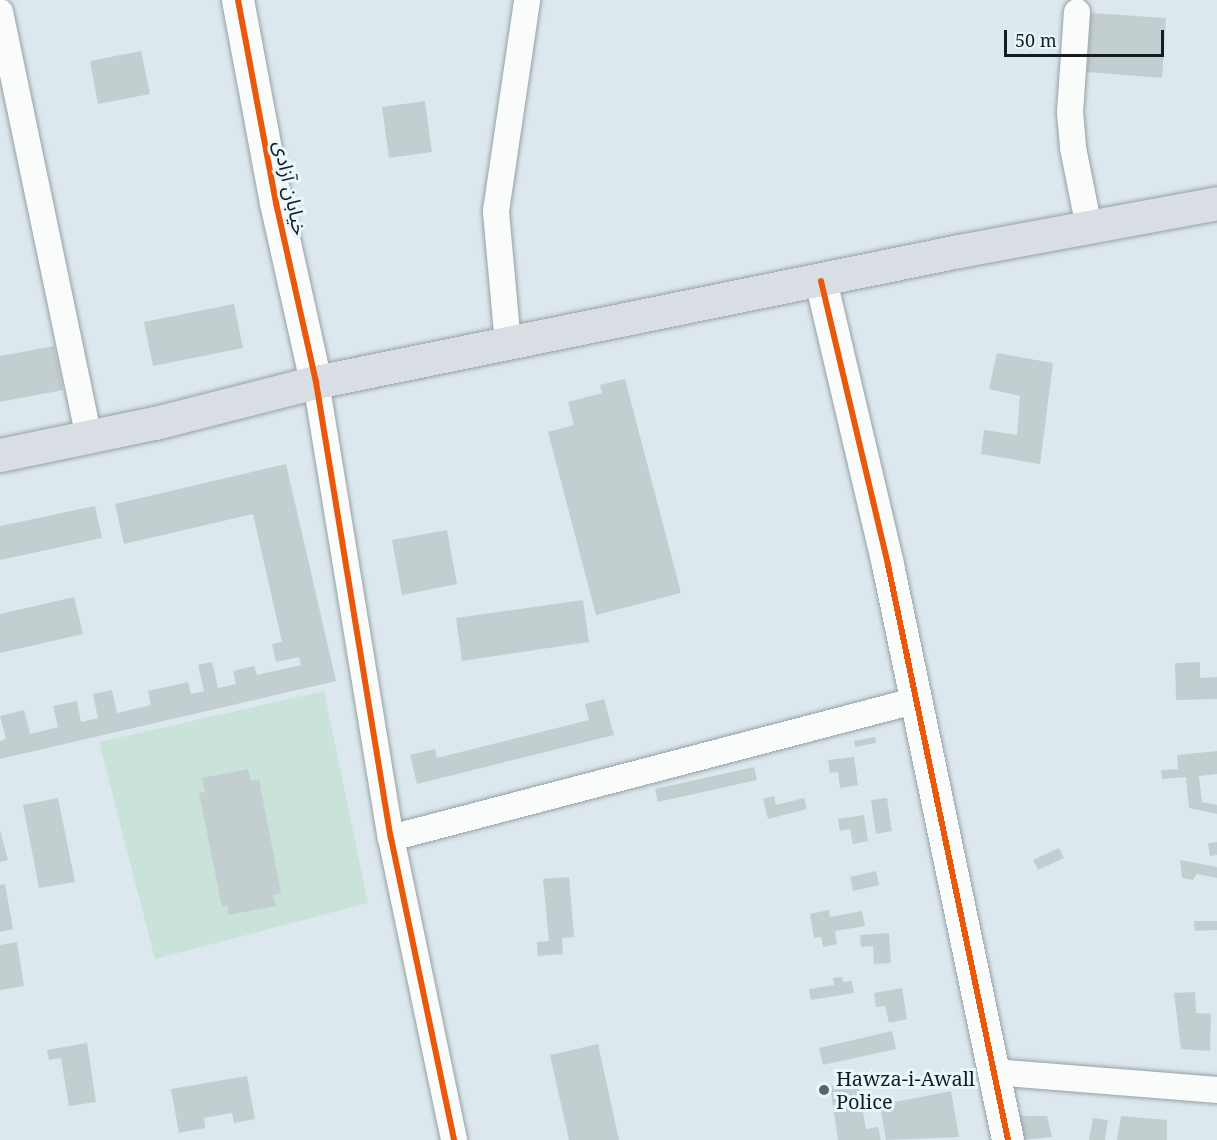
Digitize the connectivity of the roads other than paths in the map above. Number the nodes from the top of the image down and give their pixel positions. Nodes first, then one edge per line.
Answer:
1 (238, 0) edge
2 (527, 0) edge
3 (0, 12) edge
4 (1077, 12) dead end
5 (1217, 203) edge
6 (1089, 227) junction
7 (821, 281) junction
8 (508, 344) junction
9 (316, 382) junction
10 (89, 437) junction
11 (0, 455) edge
12 (914, 701) junction
13 (391, 838) junction
14 (994, 1072) junction
15 (1217, 1090) edge
16 (454, 1140) edge
17 (1008, 1140) edge

1 - 9 street, خیابان آزادی
2 - 8 street
3 - 10 street
4 - 6 street
5 - 6 highway
6 - 7 highway
7 - 8 highway
7 - 12 street
8 - 9 highway
9 - 10 highway
9 - 13 street
10 - 11 highway
12 - 13 street
12 - 14 street
13 - 16 street
14 - 15 street
14 - 17 street

